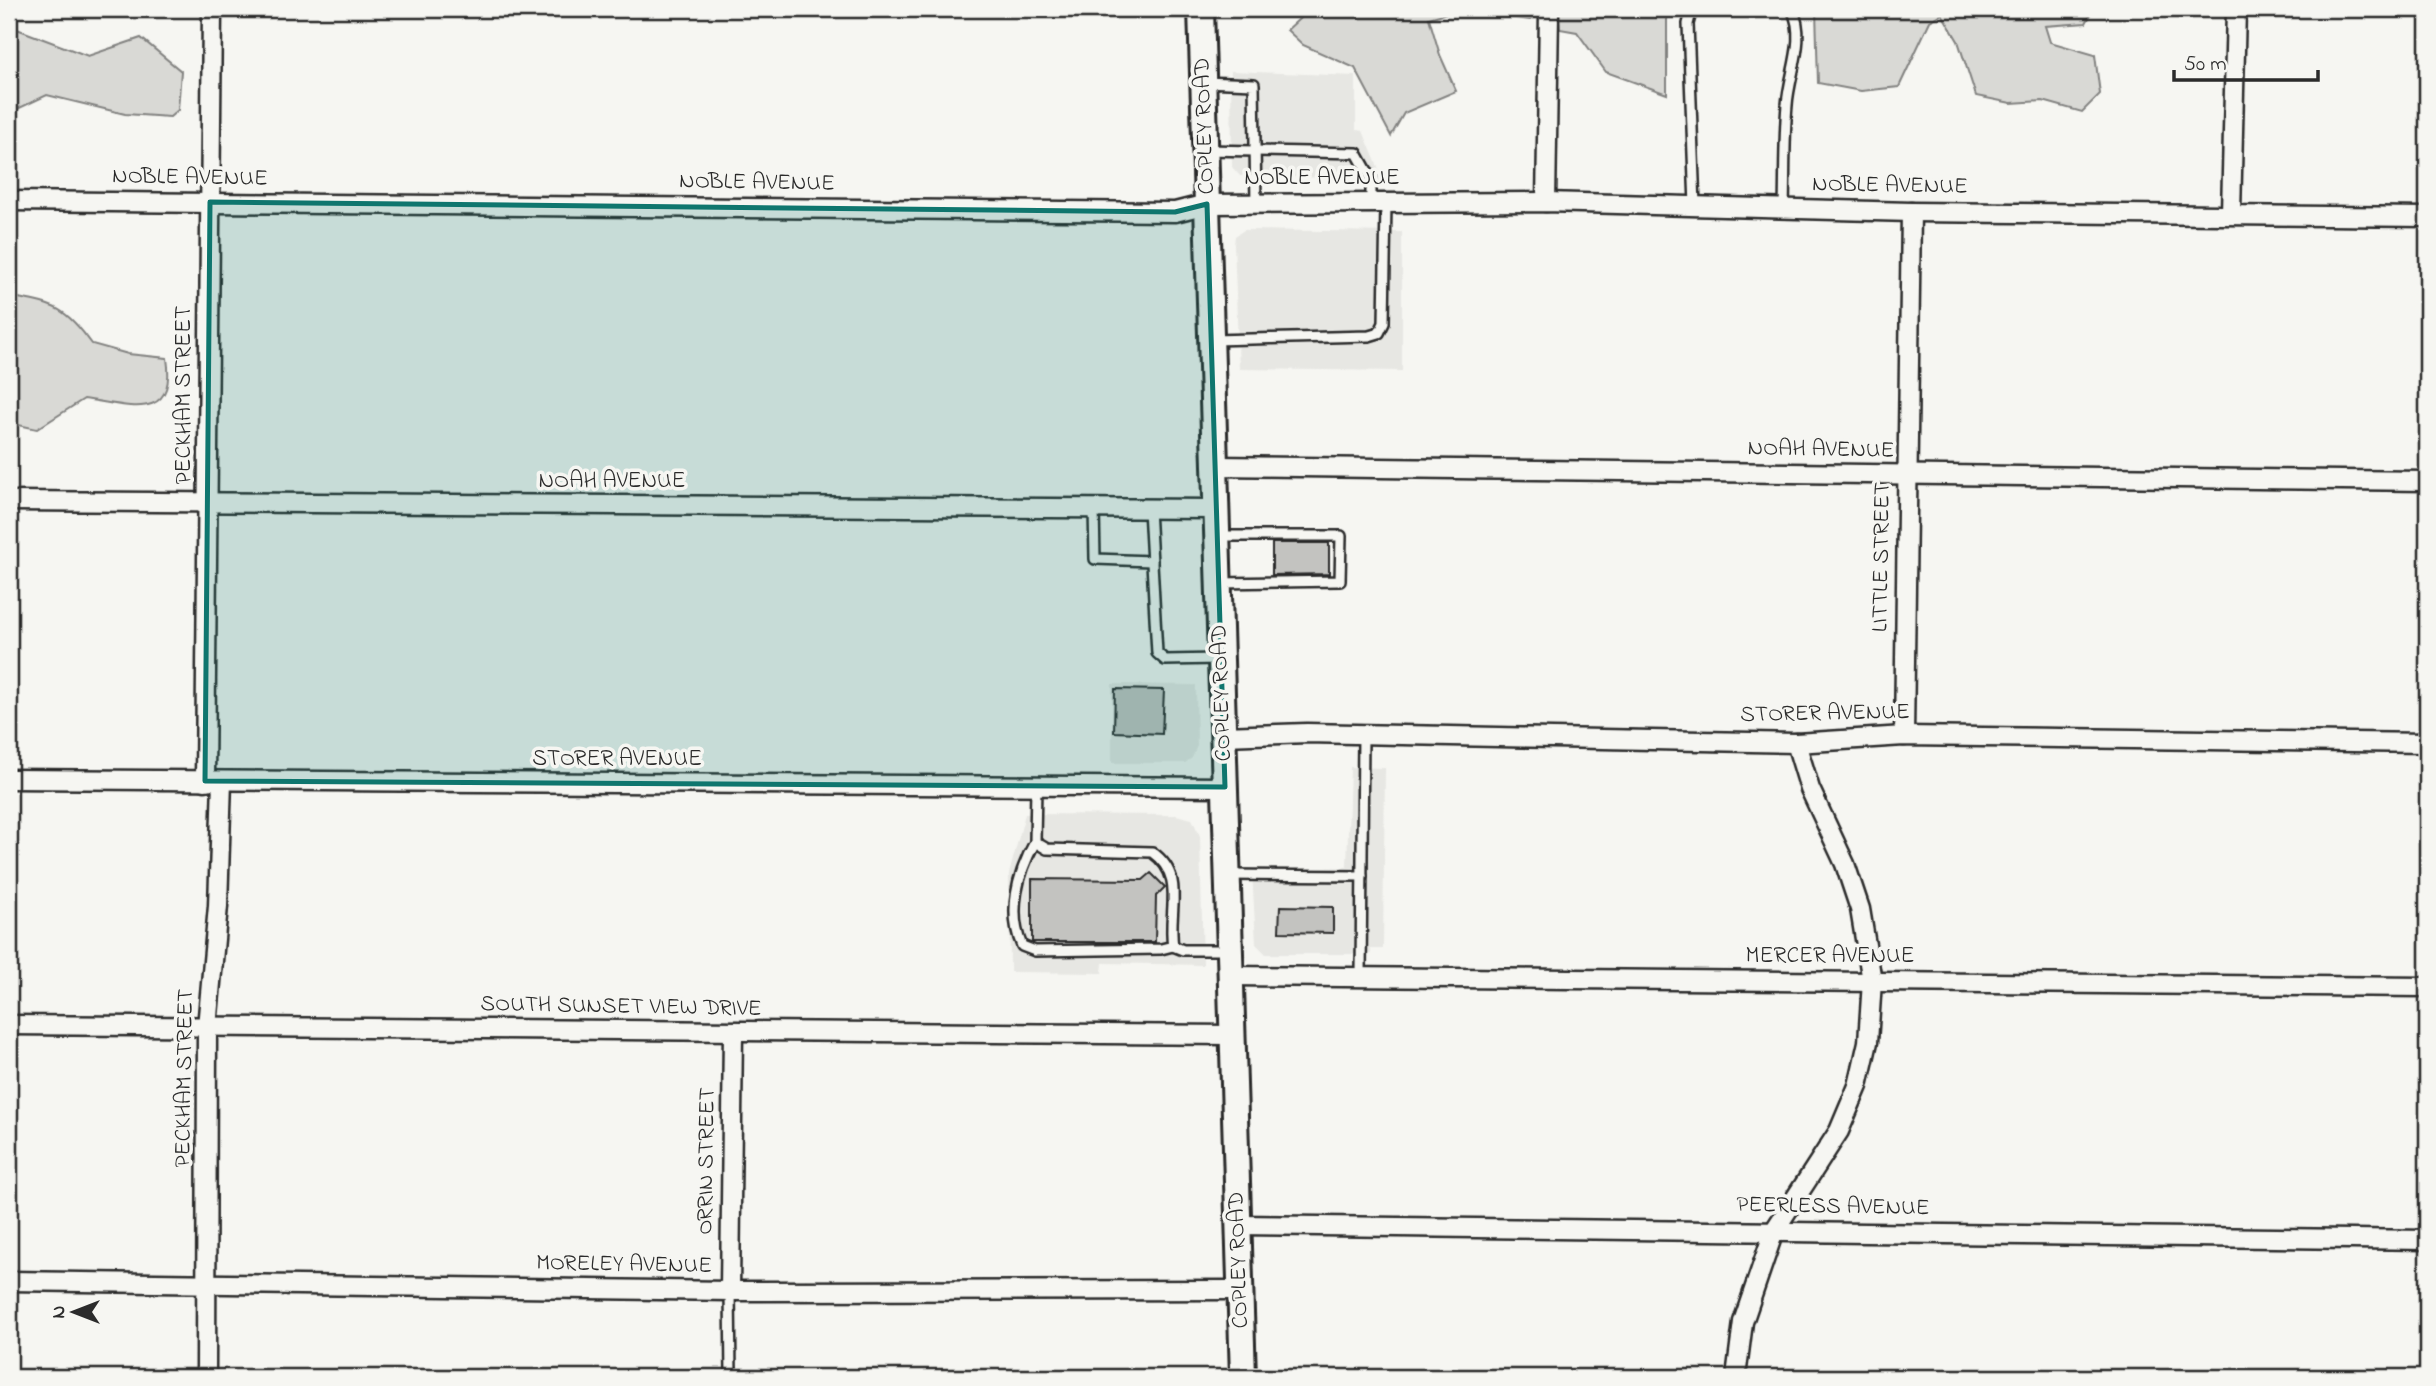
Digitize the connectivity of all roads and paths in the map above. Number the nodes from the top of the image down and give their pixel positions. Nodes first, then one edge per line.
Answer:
1 (212, 9) edge
2 (1201, 9) edge
3 (1692, 9) edge
4 (1791, 9) edge
5 (2236, 9) edge
6 (1549, 13) dead end
7 (1203, 82) junction
8 (1205, 150) junction
9 (1256, 151) junction
10 (9, 201) edge
11 (210, 202) junction
12 (1546, 202) junction
13 (1256, 203) junction
14 (1379, 203) junction
15 (1207, 204) junction
16 (1695, 206) junction
17 (1784, 208) junction
18 (1911, 212) junction
19 (2231, 214) junction
20 (2427, 217) edge
21 (1211, 340) junction
22 (1215, 466) junction
23 (1908, 476) junction
24 (2427, 481) edge
25 (9, 502) edge
26 (208, 503) junction
27 (1094, 508) junction
28 (1149, 509) junction
29 (1215, 509) junction
30 (1217, 536) junction
31 (1152, 561) junction
32 (1218, 583) junction
33 (1221, 659) junction
34 (1363, 734) junction
35 (1224, 736) junction
36 (1904, 736) junction
37 (1796, 743) junction
38 (2427, 743) edge
39 (9, 779) edge
40 (214, 781) junction
41 (1036, 786) junction
42 (1225, 787) junction
43 (1035, 842) junction
44 (1228, 875) junction
45 (1362, 876) junction
46 (1173, 946) junction
47 (1231, 950) junction
48 (1232, 976) junction
49 (1361, 977) junction
50 (1872, 981) junction
51 (2427, 987) edge
52 (9, 1025) edge
53 (207, 1027) junction
54 (733, 1032) junction
55 (1232, 1035) junction
56 (1238, 1225) junction
57 (1774, 1231) junction
58 (2427, 1240) edge
59 (9, 1281) edge
60 (207, 1285) junction
61 (730, 1290) junction
62 (1239, 1290) junction
63 (206, 1377) edge
64 (731, 1377) edge
65 (1243, 1377) edge
66 (1736, 1377) edge

1 - 11 street, PECKHAM STREET
2 - 7 main road, COPLEY ROAD
3 - 16 lane
4 - 17 lane
5 - 19 street
6 - 12 street
7 - 8 main road, COPLEY ROAD
7 - 9 lane
8 - 9 lane
8 - 15 main road, COPLEY ROAD
9 - 13 lane
9 - 14 lane
10 - 11 street, NOBLE AVENUE
11 - 15 street, NOBLE AVENUE
11 - 26 street, PECKHAM STREET
12 - 14 street, NOBLE AVENUE
12 - 16 street, NOBLE AVENUE
13 - 14 street, NOBLE AVENUE
13 - 15 street, NOBLE AVENUE
14 - 21 lane
15 - 21 main road, COPLEY ROAD
16 - 17 street, NOBLE AVENUE
17 - 18 street, NOBLE AVENUE
18 - 19 street, NOBLE AVENUE
18 - 23 street, LITTLE STREET
19 - 20 street, NOBLE AVENUE
21 - 22 main road, COPLEY ROAD
22 - 23 street, NOAH AVENUE
22 - 29 main road, COPLEY ROAD
23 - 24 street, NOAH AVENUE
23 - 36 street, LITTLE STREET
25 - 26 street, NOAH AVENUE
26 - 27 street, NOAH AVENUE
26 - 40 street, PECKHAM STREET
27 - 28 street, NOAH AVENUE
27 - 31 lane
28 - 29 street, NOAH AVENUE
28 - 31 lane
29 - 30 main road, COPLEY ROAD
30 - 32 main road, COPLEY ROAD
30 - 32 lane
31 - 33 lane
32 - 33 main road, COPLEY ROAD
33 - 35 main road, COPLEY ROAD
34 - 35 street, STORER AVENUE
34 - 37 street, STORER AVENUE
34 - 45 lane
35 - 42 main road, COPLEY ROAD
36 - 37 street, STORER AVENUE
36 - 38 street, STORER AVENUE
37 - 50 street
39 - 40 street, STORER AVENUE
40 - 41 street, STORER AVENUE
40 - 53 street, PECKHAM STREET
41 - 42 street, STORER AVENUE
41 - 43 lane
42 - 44 main road, COPLEY ROAD
43 - 46 lane
43 - 46 lane
44 - 45 lane
44 - 47 main road, COPLEY ROAD
45 - 49 lane
46 - 47 lane
47 - 48 main road, COPLEY ROAD
48 - 49 street, MERCER AVENUE
48 - 55 main road, COPLEY ROAD
49 - 50 street, MERCER AVENUE
50 - 51 street, MERCER AVENUE
50 - 57 street
52 - 53 street, SOUTH SUNSET VIEW DRIVE
53 - 54 street, SOUTH SUNSET VIEW DRIVE
53 - 60 street, PECKHAM STREET
54 - 55 street, SOUTH SUNSET VIEW DRIVE
54 - 61 street, ORRIN STREET
55 - 56 main road, COPLEY ROAD
56 - 57 street, PEERLESS AVENUE
56 - 62 main road, COPLEY ROAD
57 - 58 street, PEERLESS AVENUE
57 - 66 street
59 - 60 street, MORELEY AVENUE
60 - 61 street, MORELEY AVENUE
60 - 63 street, PECKHAM STREET
61 - 62 street, MORELEY AVENUE
61 - 64 lane
62 - 65 main road, COPLEY ROAD

